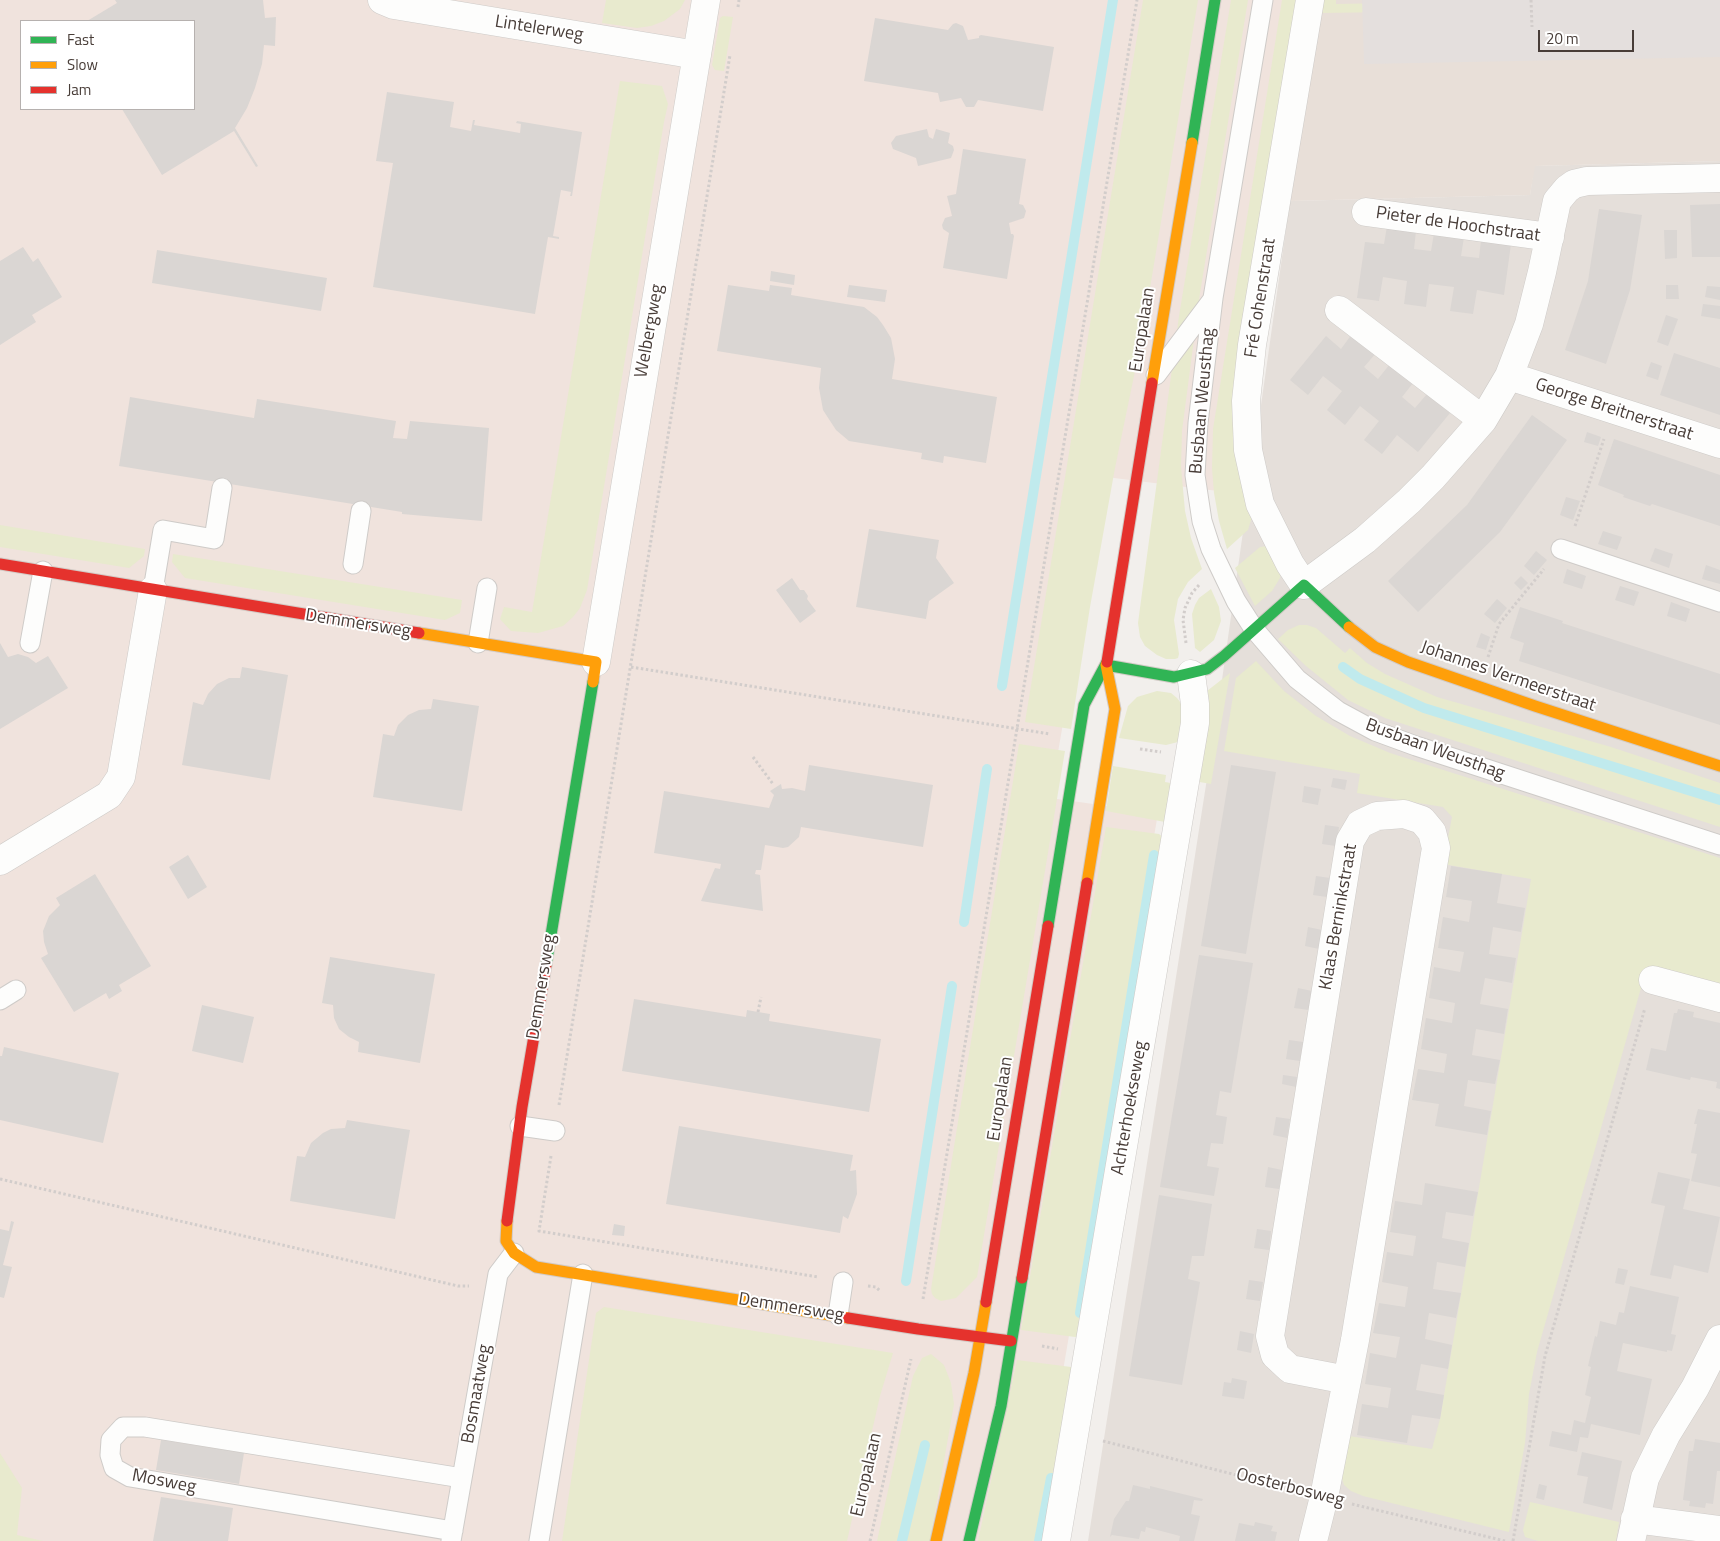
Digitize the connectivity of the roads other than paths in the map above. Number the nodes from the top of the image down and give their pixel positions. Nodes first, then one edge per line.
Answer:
1 (382, 0) edge
2 (706, 0) edge
3 (1215, 0) edge
4 (1263, 0) edge
5 (1310, 0) edge
6 (697, 55) junction
7 (1720, 178) edge
8 (1366, 212) dead end
9 (1550, 238) junction
10 (1214, 298) junction
11 (1339, 310) dead end
12 (1509, 376) junction
13 (1152, 381) junction
14 (1482, 420) junction
15 (1720, 444) edge
16 (222, 488) dead end
17 (361, 510) dead end
18 (1561, 549) dead end
19 (0, 564) edge
20 (352, 564) dead end
21 (43, 572) junction
22 (1304, 585) junction
23 (487, 588) dead end
24 (153, 590) junction
25 (1720, 602) edge
26 (1254, 629) junction
27 (30, 642) dead end
28 (478, 643) junction
29 (596, 662) junction
30 (1106, 665) junction
31 (1191, 674) junction
32 (1720, 766) edge
33 (1720, 845) edge
34 (0, 861) edge
35 (1653, 980) road end
36 (1720, 998) edge
37 (520, 1126) junction
38 (555, 1131) road end
39 (514, 1253) junction
40 (583, 1274) junction
41 (843, 1282) road end
42 (838, 1315) junction
43 (979, 1337) junction
44 (1720, 1339) edge
45 (1011, 1341) junction
46 (1346, 1380) junction
47 (462, 1478) junction
48 (1633, 1530) edge
49 (1720, 1530) edge
50 (452, 1536) edge
51 (539, 1541) edge
52 (936, 1541) edge
53 (969, 1541) edge
54 (1056, 1541) edge
55 (1314, 1541) edge

1 - 6 street, Lintelerweg
2 - 6 street, Welbergweg
3 - 13 street, Europalaan
4 - 10 lane, Busbaan Weusthag
5 - 22 street, Fré Cohenstraat
6 - 29 street, Welbergweg
7 - 9 street, Pieter de Hoochstraat
8 - 9 street, Pieter de Hoochstraat
9 - 12 street, Pieter de Hoochstraat
10 - 13 lane
10 - 26 lane, Busbaan Weusthag
11 - 14 street
12 - 14 street, Pieter de Hoochstraat
12 - 15 street, George Breitnerstraat
13 - 30 street, Europalaan
14 - 22 street, Pieter de Hoochstraat
16 - 24 lane
17 - 20 lane
18 - 25 lane
19 - 21 street, Demmersweg
21 - 24 street, Demmersweg
21 - 27 lane
22 - 26 street
22 - 32 street, Johannes Vermeerstraat
23 - 28 lane
24 - 28 street, Demmersweg
24 - 34 street
26 - 31 street
26 - 33 lane, Busbaan Weusthag
28 - 29 street, Demmersweg
29 - 37 street, Demmersweg
30 - 31 street
30 - 43 street, Europalaan
30 - 45 street, Europalaan
31 - 54 street, Achterhoekseweg
35 - 36 street
37 - 38 lane
37 - 39 street, Demmersweg
39 - 40 street, Demmersweg
39 - 47 lane, Bosmaatweg
40 - 42 street, Demmersweg
40 - 51 lane
41 - 42 lane
42 - 43 street, Demmersweg
43 - 45 street, Demmersweg
43 - 52 street, Europalaan
44 - 48 street
45 - 53 street, Europalaan
46 - 46 street, Klaas Berninkstraat
46 - 55 street, Klaas Berninkstraat
47 - 50 lane, Bosmaatweg
47 - 50 lane, Mosweg
48 - 49 street

